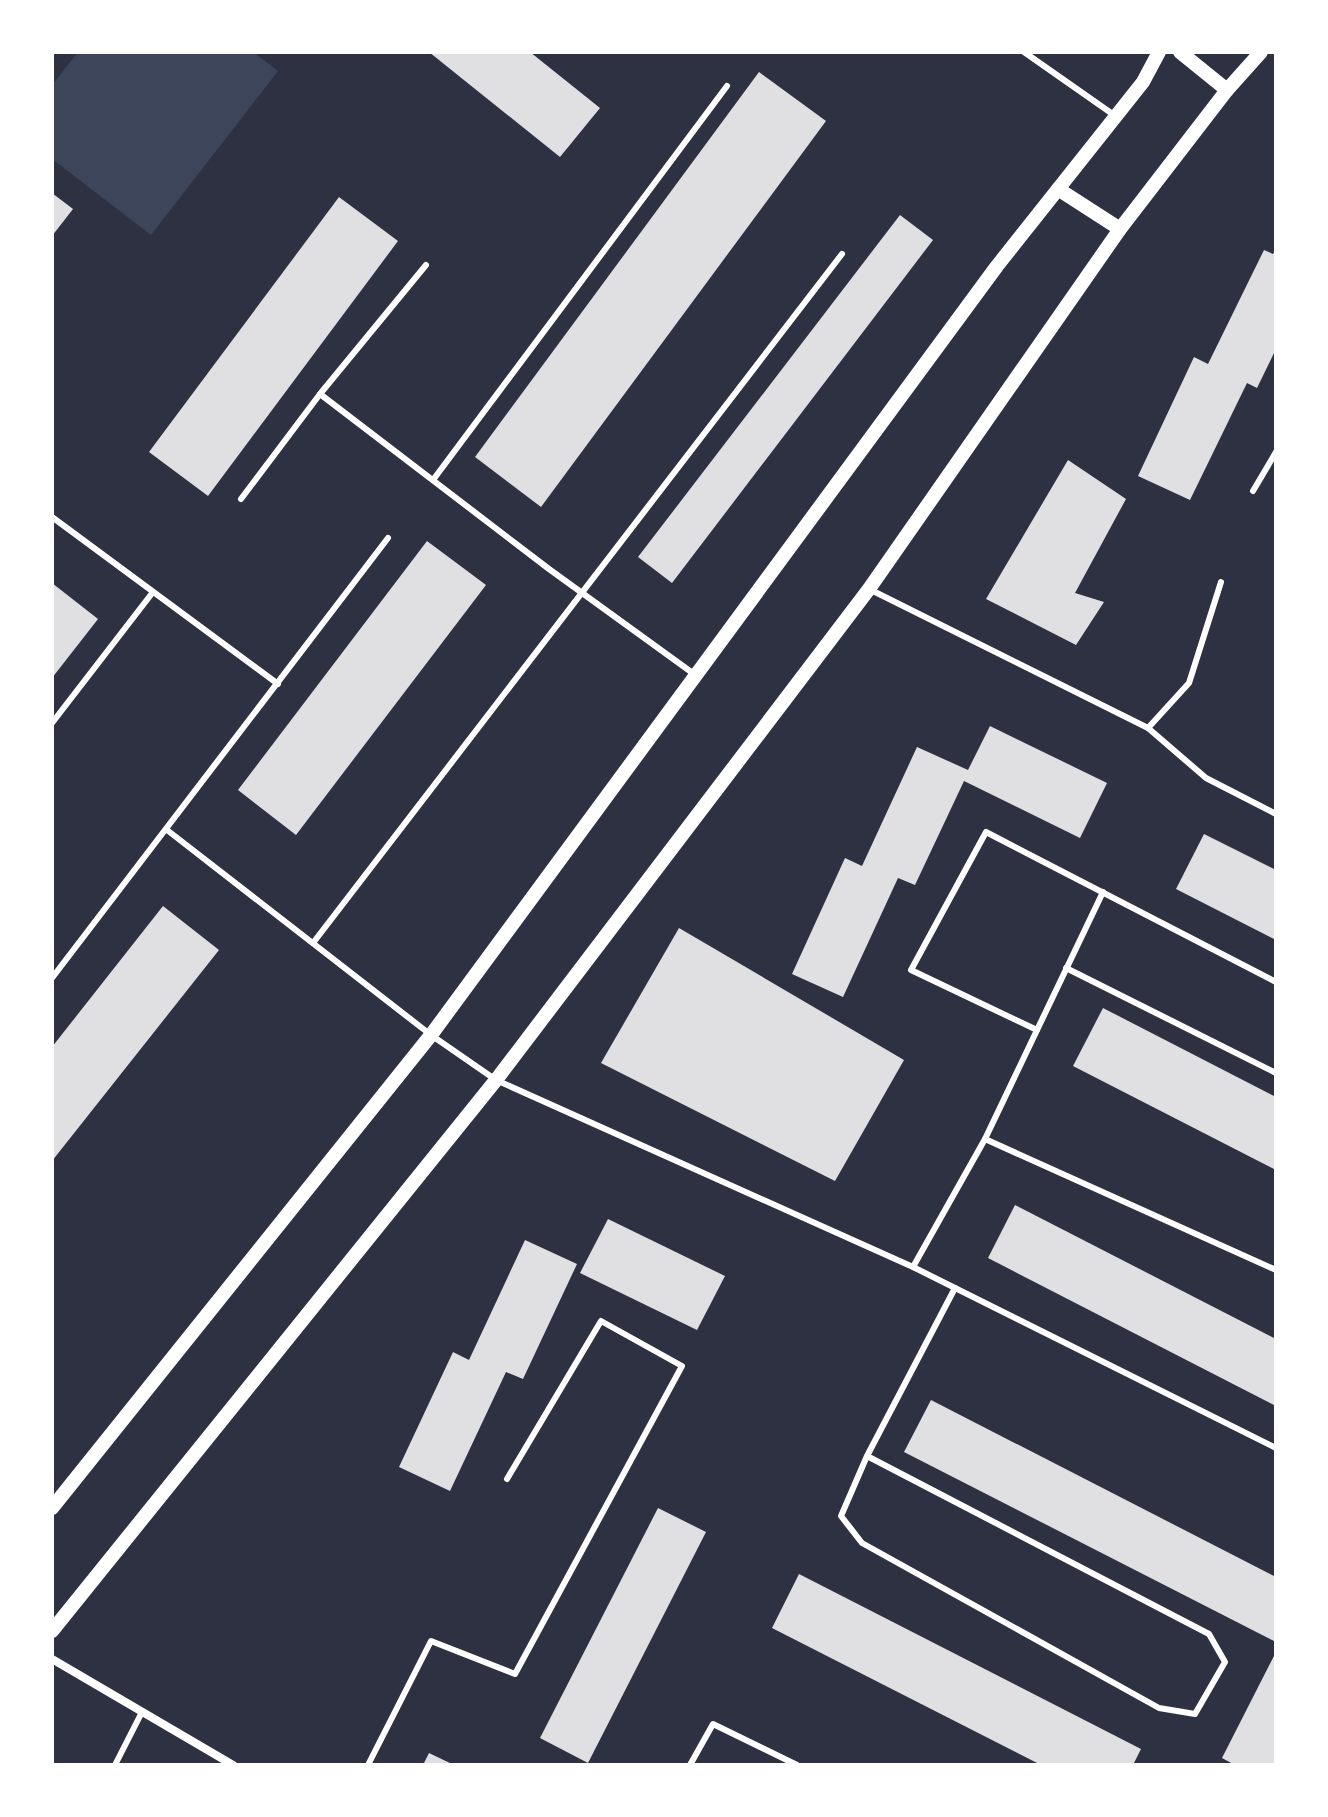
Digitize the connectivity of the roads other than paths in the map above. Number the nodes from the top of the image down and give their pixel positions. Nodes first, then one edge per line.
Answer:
1 (1024, 52) edge
2 (1146, 52) edge
3 (1159, 52) edge
4 (1170, 52) edge
5 (1180, 52) edge
6 (1261, 52) edge
7 (1143, 82) junction
8 (727, 86) dead end
9 (1227, 90) junction
10 (1114, 115) junction
11 (1058, 189) junction
12 (1120, 229) junction
13 (842, 254) dead end
14 (426, 265) dead end
15 (320, 394) junction
16 (1276, 452) edge
17 (433, 480) junction
18 (1253, 491) dead end
19 (241, 499) dead end
20 (52, 517) edge
21 (388, 538) dead end
22 (1221, 582) dead end
23 (869, 589) junction
24 (153, 592) junction
25 (580, 592) junction
26 (697, 676) junction
27 (278, 684) junction
28 (52, 723) edge
29 (1148, 728) junction
30 (1276, 814) edge
31 (167, 830) junction
32 (1103, 892) junction
33 (313, 943) junction
34 (1066, 968) junction
35 (52, 978) edge
36 (1276, 982) edge
37 (1037, 1030) junction
38 (431, 1035) junction
39 (1276, 1073) edge
40 (496, 1080) junction
41 (985, 1139) junction
42 (913, 1267) junction
43 (1276, 1270) edge
44 (955, 1288) junction
45 (1276, 1448) edge
46 (867, 1456) junction
47 (507, 1479) dead end
48 (52, 1508) edge
49 (52, 1631) edge
50 (52, 1659) edge
51 (142, 1712) junction
52 (115, 1765) edge
53 (233, 1765) edge
54 (368, 1765) edge
55 (690, 1765) edge
56 (797, 1765) edge

1 - 10 lane
2 - 7 street
3 - 7 street
4 - 7 street
5 - 9 street
6 - 9 street
7 - 10 street
8 - 17 lane
9 - 12 street
10 - 11 street
11 - 12 street
11 - 26 street
12 - 23 street
13 - 25 lane
14 - 15 lane
15 - 17 lane
15 - 19 lane
16 - 18 lane
17 - 25 lane
20 - 24 lane
21 - 27 lane
22 - 29 lane
23 - 29 lane
23 - 40 street
24 - 27 lane
24 - 28 lane
25 - 26 lane
25 - 33 lane
26 - 38 street
27 - 31 lane
29 - 30 lane
31 - 33 lane
31 - 35 lane
32 - 34 lane
32 - 36 lane
32 - 37 lane
33 - 38 lane
34 - 37 lane
34 - 39 lane
37 - 41 lane
38 - 40 lane
38 - 48 street
40 - 42 lane
40 - 49 street
41 - 42 lane
41 - 43 lane
42 - 44 lane
44 - 45 lane
44 - 46 lane
46 - 46 lane
47 - 54 lane
50 - 51 street
51 - 52 lane
51 - 53 street
55 - 56 lane

